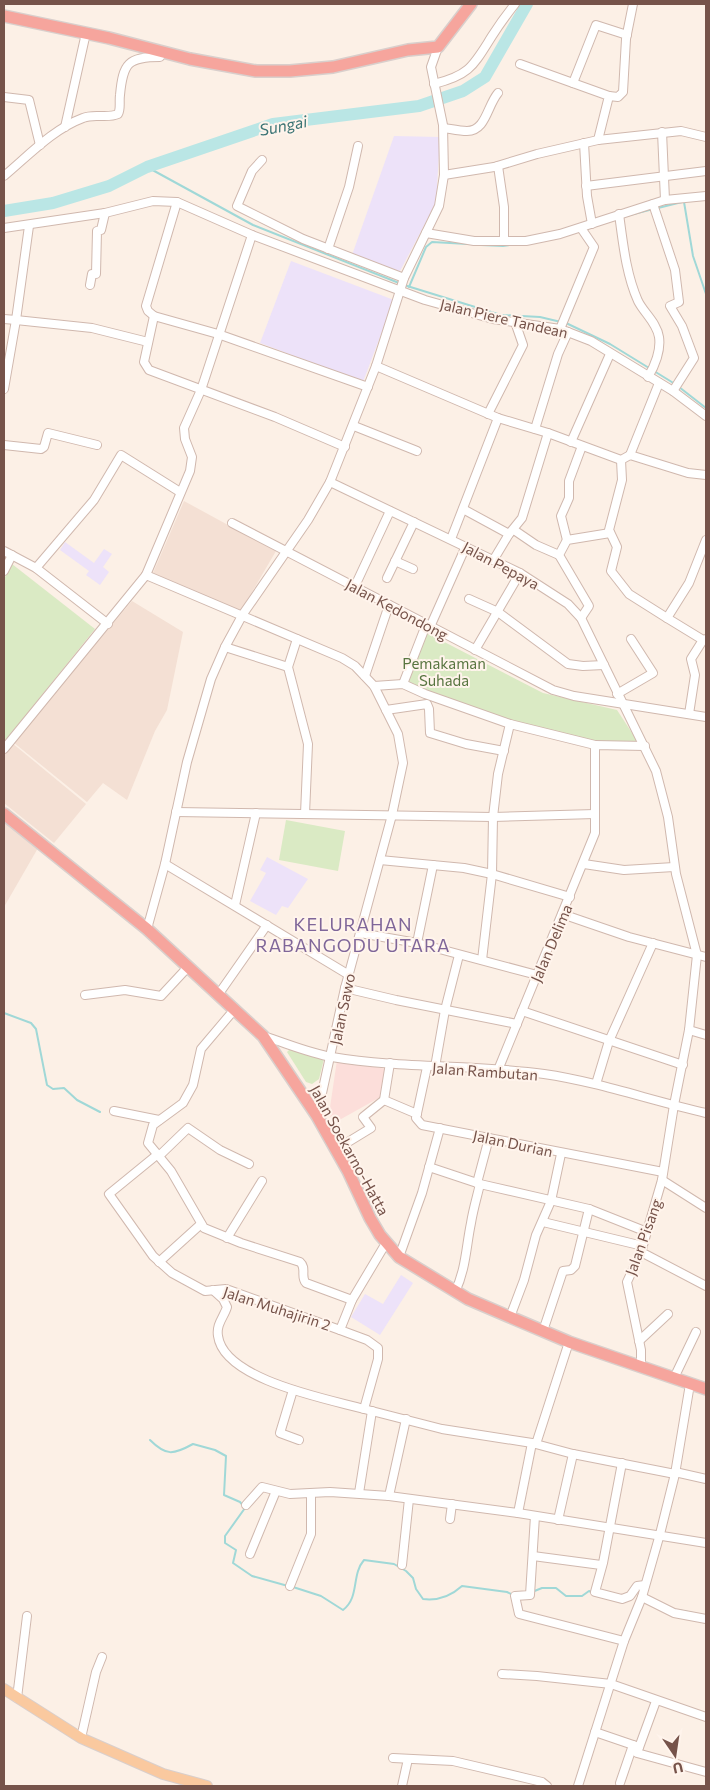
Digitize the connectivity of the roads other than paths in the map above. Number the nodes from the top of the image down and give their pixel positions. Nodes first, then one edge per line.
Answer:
1 (471, 4) edge
2 (515, 4) edge
3 (633, 4) edge
4 (4, 16) edge
5 (86, 33) junction
6 (627, 35) junction
7 (438, 47) junction
8 (162, 53) junction
9 (520, 64) dead end
10 (574, 83) junction
11 (434, 86) junction
12 (498, 93) dead end
13 (609, 96) junction
14 (4, 97) edge
15 (444, 126) junction
16 (65, 127) junction
17 (662, 132) junction
18 (706, 137) edge
19 (598, 140) junction
20 (584, 143) junction
21 (40, 145) junction
22 (358, 146) dead end
23 (262, 160) dead end
24 (498, 166) junction
25 (706, 171) edge
26 (444, 175) junction
27 (4, 176) edge
28 (664, 176) junction
29 (586, 186) junction
30 (706, 196) edge
31 (665, 200) junction
32 (177, 202) junction
33 (653, 204) junction
34 (105, 213) junction
35 (620, 214) junction
36 (592, 224) junction
37 (29, 226) junction
38 (4, 228) edge
39 (581, 228) junction
40 (426, 233) junction
41 (252, 235) junction
42 (504, 241) junction
43 (328, 249) junction
44 (90, 285) dead end
45 (403, 285) junction
46 (154, 316) junction
47 (4, 319) edge
48 (16, 320) junction
49 (515, 322) junction
50 (563, 326) junction
51 (218, 334) junction
52 (148, 342) junction
53 (610, 354) junction
54 (376, 366) junction
55 (6, 368) edge
56 (649, 376) junction
57 (659, 383) junction
58 (368, 388) junction
59 (4, 389) edge
60 (201, 390) junction
61 (673, 391) junction
62 (488, 414) junction
63 (706, 416) edge
64 (498, 418) junction
65 (354, 426) junction
66 (534, 430) junction
67 (548, 433) junction
68 (571, 442) junction
69 (97, 444) dead end
70 (4, 445) edge
71 (582, 446) junction
72 (345, 447) junction
73 (417, 451) dead end
74 (630, 456) junction
75 (621, 460) junction
76 (706, 475) edge
77 (330, 482) junction
78 (180, 492) junction
79 (463, 509) junction
80 (390, 511) junction
81 (414, 522) junction
82 (232, 523) dead end
83 (511, 532) junction
84 (610, 533) junction
85 (451, 539) junction
86 (567, 540) junction
87 (706, 540) edge
88 (466, 546) junction
89 (4, 551) edge
90 (284, 552) junction
91 (12, 555) junction
92 (559, 556) junction
93 (494, 559) junction
94 (395, 561) junction
95 (36, 568) junction
96 (413, 569) dead end
97 (4, 571) edge
98 (520, 573) junction
99 (146, 574) junction
100 (387, 578) dead end
101 (355, 586) junction
102 (469, 599) dead end
103 (389, 605) junction
104 (498, 612) junction
105 (243, 614) junction
106 (581, 618) junction
107 (668, 618) junction
108 (108, 624) junction
109 (428, 626) junction
110 (297, 639) junction
111 (632, 639) dead end
112 (704, 640) edge
113 (224, 647) junction
114 (475, 650) junction
115 (604, 664) junction
116 (288, 667) junction
117 (365, 676) junction
118 (403, 684) junction
119 (374, 686) junction
120 (617, 694) junction
121 (621, 703) junction
122 (386, 710) junction
123 (689, 714) junction
124 (706, 718) edge
125 (510, 724) junction
126 (595, 745) junction
127 (645, 746) junction
128 (4, 749) edge
129 (504, 751) junction
130 (176, 812) junction
131 (256, 813) junction
132 (4, 814) edge
133 (305, 814) junction
134 (595, 814) junction
135 (392, 815) junction
136 (493, 817) junction
137 (380, 860) junction
138 (165, 864) junction
139 (584, 864) junction
140 (433, 865) junction
141 (674, 867) junction
142 (492, 874) junction
143 (570, 897) junction
144 (235, 905) junction
145 (562, 914) junction
146 (268, 925) junction
147 (147, 929) junction
148 (360, 933) junction
149 (417, 943) junction
150 (653, 943) junction
151 (459, 955) junction
152 (697, 956) junction
153 (706, 956) edge
154 (482, 960) junction
155 (188, 967) junction
156 (348, 975) junction
157 (537, 975) junction
158 (345, 988) junction
159 (85, 994) dead end
160 (218, 995) junction
161 (234, 1010) junction
162 (445, 1010) junction
163 (522, 1011) junction
164 (517, 1024) junction
165 (689, 1030) junction
166 (706, 1035) edge
167 (263, 1036) junction
168 (609, 1041) junction
169 (331, 1057) junction
170 (390, 1063) junction
171 (683, 1065) junction
172 (427, 1067) junction
173 (435, 1067) junction
174 (498, 1070) junction
175 (596, 1084) junction
176 (384, 1100) junction
177 (674, 1105) junction
178 (114, 1111) dead end
179 (706, 1113) edge
180 (417, 1114) junction
181 (317, 1116) junction
182 (159, 1120) junction
183 (440, 1128) junction
184 (489, 1138) junction
185 (335, 1150) junction
186 (561, 1154) junction
187 (158, 1155) junction
188 (249, 1164) dead end
189 (429, 1167) junction
190 (663, 1176) junction
191 (262, 1181) dead end
192 (478, 1184) junction
193 (551, 1201) junction
194 (706, 1208) edge
195 (589, 1209) junction
196 (543, 1222) junction
197 (201, 1224) junction
198 (584, 1232) junction
199 (647, 1232) junction
200 (227, 1238) junction
201 (386, 1243) junction
202 (642, 1248) junction
203 (399, 1257) junction
204 (159, 1262) junction
205 (706, 1286) edge
206 (213, 1290) junction
207 (455, 1292) junction
208 (352, 1300) junction
209 (668, 1314) dead end
210 (510, 1318) junction
211 (340, 1330) junction
212 (543, 1331) junction
213 (696, 1332) dead end
214 (639, 1341) junction
215 (569, 1342) junction
216 (641, 1368) junction
217 (674, 1378) junction
218 (690, 1384) junction
219 (706, 1389) edge
220 (293, 1390) junction
221 (368, 1410) junction
222 (406, 1419) junction
223 (299, 1440) dead end
224 (534, 1444) junction
225 (574, 1454) junction
226 (622, 1463) junction
227 (675, 1473) junction
228 (706, 1479) edge
229 (276, 1491) junction
230 (359, 1493) junction
231 (311, 1494) junction
232 (389, 1496) junction
233 (409, 1499) junction
234 (452, 1504) junction
235 (246, 1505) dead end
236 (518, 1513) junction
237 (535, 1516) junction
238 (450, 1519) dead end
239 (558, 1520) junction
240 (609, 1527) junction
241 (660, 1534) junction
242 (706, 1543) edge
243 (250, 1554) dead end
244 (533, 1556) junction
245 (402, 1565) dead end
246 (600, 1565) junction
247 (290, 1586) dead end
248 (643, 1591) junction
249 (27, 1616) dead end
250 (706, 1619) edge
251 (624, 1641) junction
252 (102, 1657) dead end
253 (502, 1674) dead end
254 (611, 1684) junction
255 (4, 1689) edge
256 (17, 1698) junction
257 (656, 1701) junction
258 (706, 1717) edge
259 (595, 1732) junction
260 (81, 1738) junction
261 (636, 1746) junction
262 (393, 1758) dead end
263 (408, 1759) junction
264 (706, 1772) edge
265 (178, 1782) edge
266 (620, 1783) dead end
267 (207, 1786) edge
268 (402, 1786) edge
269 (547, 1786) edge
270 (578, 1786) edge

1 - 7 highway
2 - 11 street
3 - 6 street
4 - 5 highway
5 - 8 highway
5 - 16 street
6 - 10 street
6 - 13 street
7 - 8 highway
7 - 11 street
8 - 16 street
9 - 10 street
10 - 13 street
11 - 15 street
12 - 15 street
13 - 19 street
14 - 21 street
15 - 26 street
16 - 21 street
17 - 18 street
17 - 19 street
17 - 28 street
19 - 20 street
20 - 24 street
20 - 29 street
21 - 27 street
22 - 43 street
23 - 43 street
24 - 26 street
24 - 42 street
25 - 28 street
26 - 40 street
28 - 29 street
28 - 31 street
29 - 36 street
30 - 31 street
31 - 33 street
32 - 34 street
32 - 41 street
32 - 46 street
33 - 35 street
33 - 61 street
34 - 37 street
34 - 44 street
35 - 36 street
35 - 56 street
36 - 39 street
37 - 38 street
37 - 48 street
39 - 42 street
39 - 50 street
40 - 42 street
40 - 45 street
41 - 45 street
41 - 51 street
43 - 45 street
45 - 49 street, Jalan Piere Tandean
45 - 54 street
46 - 51 street
46 - 52 street
47 - 48 street
48 - 52 street
48 - 55 street
49 - 50 street, Jalan Piere Tandean
49 - 62 street
50 - 53 street, Jalan Piere Tandean
50 - 66 street
51 - 58 street
51 - 60 street
52 - 60 street
53 - 56 street, Jalan Piere Tandean
53 - 68 street
54 - 58 street
54 - 62 street
55 - 59 street
56 - 57 street, Jalan Piere Tandean
57 - 61 street, Jalan Piere Tandean
57 - 74 street
58 - 65 street
60 - 72 street
60 - 78 street
61 - 63 street, Jalan Piere Tandean
62 - 64 street
64 - 66 street
64 - 79 street
65 - 72 street
65 - 73 street
66 - 67 street
67 - 68 street
67 - 83 street
68 - 71 street
69 - 70 street
71 - 75 street
71 - 86 street
72 - 77 street
74 - 75 street
74 - 76 street
75 - 84 street
77 - 80 street, Jalan Pepaya
77 - 90 street
78 - 95 street
78 - 99 street
79 - 83 street
79 - 85 street
80 - 81 street, Jalan Pepaya
80 - 101 street
81 - 85 street, Jalan Pepaya
81 - 94 street
82 - 90 street, Jalan Kedondong
83 - 92 street
83 - 93 street
84 - 86 street
84 - 107 street
85 - 88 street, Jalan Pepaya
86 - 92 street
87 - 107 street
88 - 93 street, Jalan Pepaya
88 - 109 street
89 - 91 street
90 - 101 street, Jalan Kedondong
90 - 105 street
91 - 95 street
91 - 97 street
92 - 106 street
93 - 98 street, Jalan Pepaya
94 - 96 street
94 - 100 street
95 - 108 street
98 - 104 street
98 - 106 street, Jalan Pepaya
99 - 105 street, Jalan Sawo
99 - 108 street
101 - 103 street, Jalan Kedondong
102 - 104 street
103 - 109 street, Jalan Kedondong
103 - 117 street
104 - 114 street
104 - 115 street
105 - 110 street, Jalan Sawo
105 - 113 street
106 - 115 street, Jalan Pepaya
107 - 112 street
108 - 128 street
109 - 114 street, Jalan Kedondong
109 - 118 street
110 - 116 street
110 - 117 street, Jalan Sawo
111 - 120 street
112 - 123 street
113 - 116 street
113 - 130 street
114 - 121 street, Jalan Kedondong
115 - 120 street, Jalan Pepaya
116 - 133 street
117 - 119 street, Jalan Sawo
118 - 119 street
118 - 125 street
119 - 122 street, Jalan Sawo
120 - 121 street, Jalan Pepaya
121 - 123 street, Jalan Kedondong
121 - 127 street, Jalan Pepaya
122 - 129 street
122 - 135 street, Jalan Sawo
123 - 124 street, Jalan Kedondong
125 - 126 street
125 - 129 street
126 - 127 street
126 - 134 street, Jalan Delima
127 - 141 street, Jalan Pepaya
129 - 136 street
130 - 131 street
130 - 138 street
131 - 133 street
131 - 144 street
132 - 147 highway, Jalan Soekarno-Hatta
133 - 135 street
134 - 136 street
134 - 139 street, Jalan Delima
135 - 136 street
135 - 137 street, Jalan Sawo
136 - 142 street
137 - 140 street
137 - 148 street, Jalan Sawo
138 - 144 street
138 - 147 street
139 - 141 street
139 - 143 street, Jalan Delima
140 - 142 street
140 - 149 street
141 - 152 street, Jalan Pepaya
142 - 143 street
142 - 154 street
143 - 145 street, Jalan Delima
144 - 146 street
145 - 150 street
145 - 157 street, Jalan Delima
146 - 156 street
146 - 160 street
147 - 155 highway, Jalan Soekarno-Hatta
148 - 149 street
148 - 156 street, Jalan Sawo
149 - 151 street
150 - 152 street
150 - 168 street
151 - 154 street
151 - 162 street
152 - 153 street
152 - 165 street, Jalan Pisang
154 - 157 street
155 - 159 street
155 - 160 highway, Jalan Soekarno-Hatta
156 - 158 street, Jalan Sawo
157 - 163 street, Jalan Delima
158 - 162 street
158 - 169 street, Jalan Sawo
160 - 161 highway, Jalan Soekarno-Hatta
161 - 167 highway, Jalan Soekarno-Hatta
161 - 182 street
162 - 164 street
162 - 173 street
163 - 164 street, Jalan Delima
163 - 168 street
164 - 174 street, Jalan Delima
165 - 166 street
165 - 171 street, Jalan Pisang
167 - 169 street, Jalan Rambutan
167 - 181 highway, Jalan Soekarno-Hatta
168 - 171 street
168 - 175 street
169 - 170 street, Jalan Rambutan
169 - 181 street, Jalan Sawo
170 - 172 street, Jalan Rambutan
170 - 176 street
171 - 177 street, Jalan Pisang
172 - 173 street, Jalan Rambutan
172 - 180 street
173 - 174 street, Jalan Rambutan
174 - 175 street, Jalan Rambutan
175 - 177 street, Jalan Rambutan
176 - 180 street
176 - 185 street
177 - 179 street, Jalan Rambutan
177 - 190 street, Jalan Pisang
178 - 182 street
180 - 183 street, Jalan Durian
181 - 185 highway, Jalan Soekarno-Hatta
182 - 187 street
183 - 184 street, Jalan Durian
183 - 189 street
184 - 186 street, Jalan Durian
184 - 192 street
185 - 201 highway, Jalan Soekarno-Hatta
186 - 190 street, Jalan Durian
186 - 193 street
187 - 188 street
187 - 197 street
187 - 204 street, Jalan Muhajirin 2
189 - 192 street
189 - 203 street
190 - 194 street
190 - 199 street, Jalan Pisang
191 - 200 street
192 - 193 street
192 - 207 street
193 - 195 street
193 - 196 street
195 - 198 street
195 - 199 street
196 - 198 street
196 - 210 street
197 - 200 street
197 - 204 street
198 - 202 street
198 - 212 street
199 - 202 street, Jalan Pisang
200 - 208 street
201 - 203 highway, Jalan Soekarno-Hatta
201 - 208 street, Jalan Muhajirin 2
202 - 205 street
202 - 214 street, Jalan Pisang
203 - 207 highway, Jalan Soekarno-Hatta
204 - 206 street, Jalan Muhajirin 2
206 - 211 street, Jalan Muhajirin 2
206 - 220 street, Jalan Muhajirin 2
207 - 210 highway, Jalan Soekarno-Hatta
208 - 211 street, Jalan Muhajirin 2
209 - 214 street
210 - 212 highway, Jalan Soekarno-Hatta
211 - 221 street, Jalan Muhajirin 2
212 - 215 highway, Jalan Soekarno-Hatta
213 - 217 street
214 - 216 street, Jalan Pisang
215 - 216 highway, Jalan Soekarno-Hatta
215 - 224 street
216 - 217 highway, Jalan Soekarno-Hatta
217 - 218 highway, Jalan Soekarno-Hatta
218 - 219 highway, Jalan Soekarno-Hatta
218 - 227 street
220 - 221 street, Jalan Muhajirin 2
220 - 223 street
221 - 222 street
221 - 230 street
222 - 224 street
222 - 232 street
224 - 225 street
224 - 236 street
225 - 226 street
225 - 239 street
226 - 227 street
226 - 240 street
227 - 228 street
227 - 241 street
229 - 231 street
229 - 235 street
229 - 243 street
230 - 231 street
230 - 232 street
231 - 247 street
232 - 233 street
233 - 234 street
233 - 245 street
234 - 236 street
234 - 238 street
236 - 237 street
237 - 239 street
237 - 244 street
239 - 240 street
240 - 241 street
240 - 246 street
241 - 242 street
241 - 248 street
244 - 246 street
244 - 251 street
246 - 248 street
248 - 250 street
248 - 251 street
249 - 256 street
251 - 254 street
252 - 260 street
253 - 254 street
254 - 257 street
254 - 259 street
255 - 256 main road
256 - 260 main road
257 - 258 street
257 - 261 street
259 - 261 street
259 - 270 street
260 - 265 main road
261 - 264 street
261 - 266 street
262 - 263 street
263 - 268 street
263 - 269 street
265 - 267 main road

